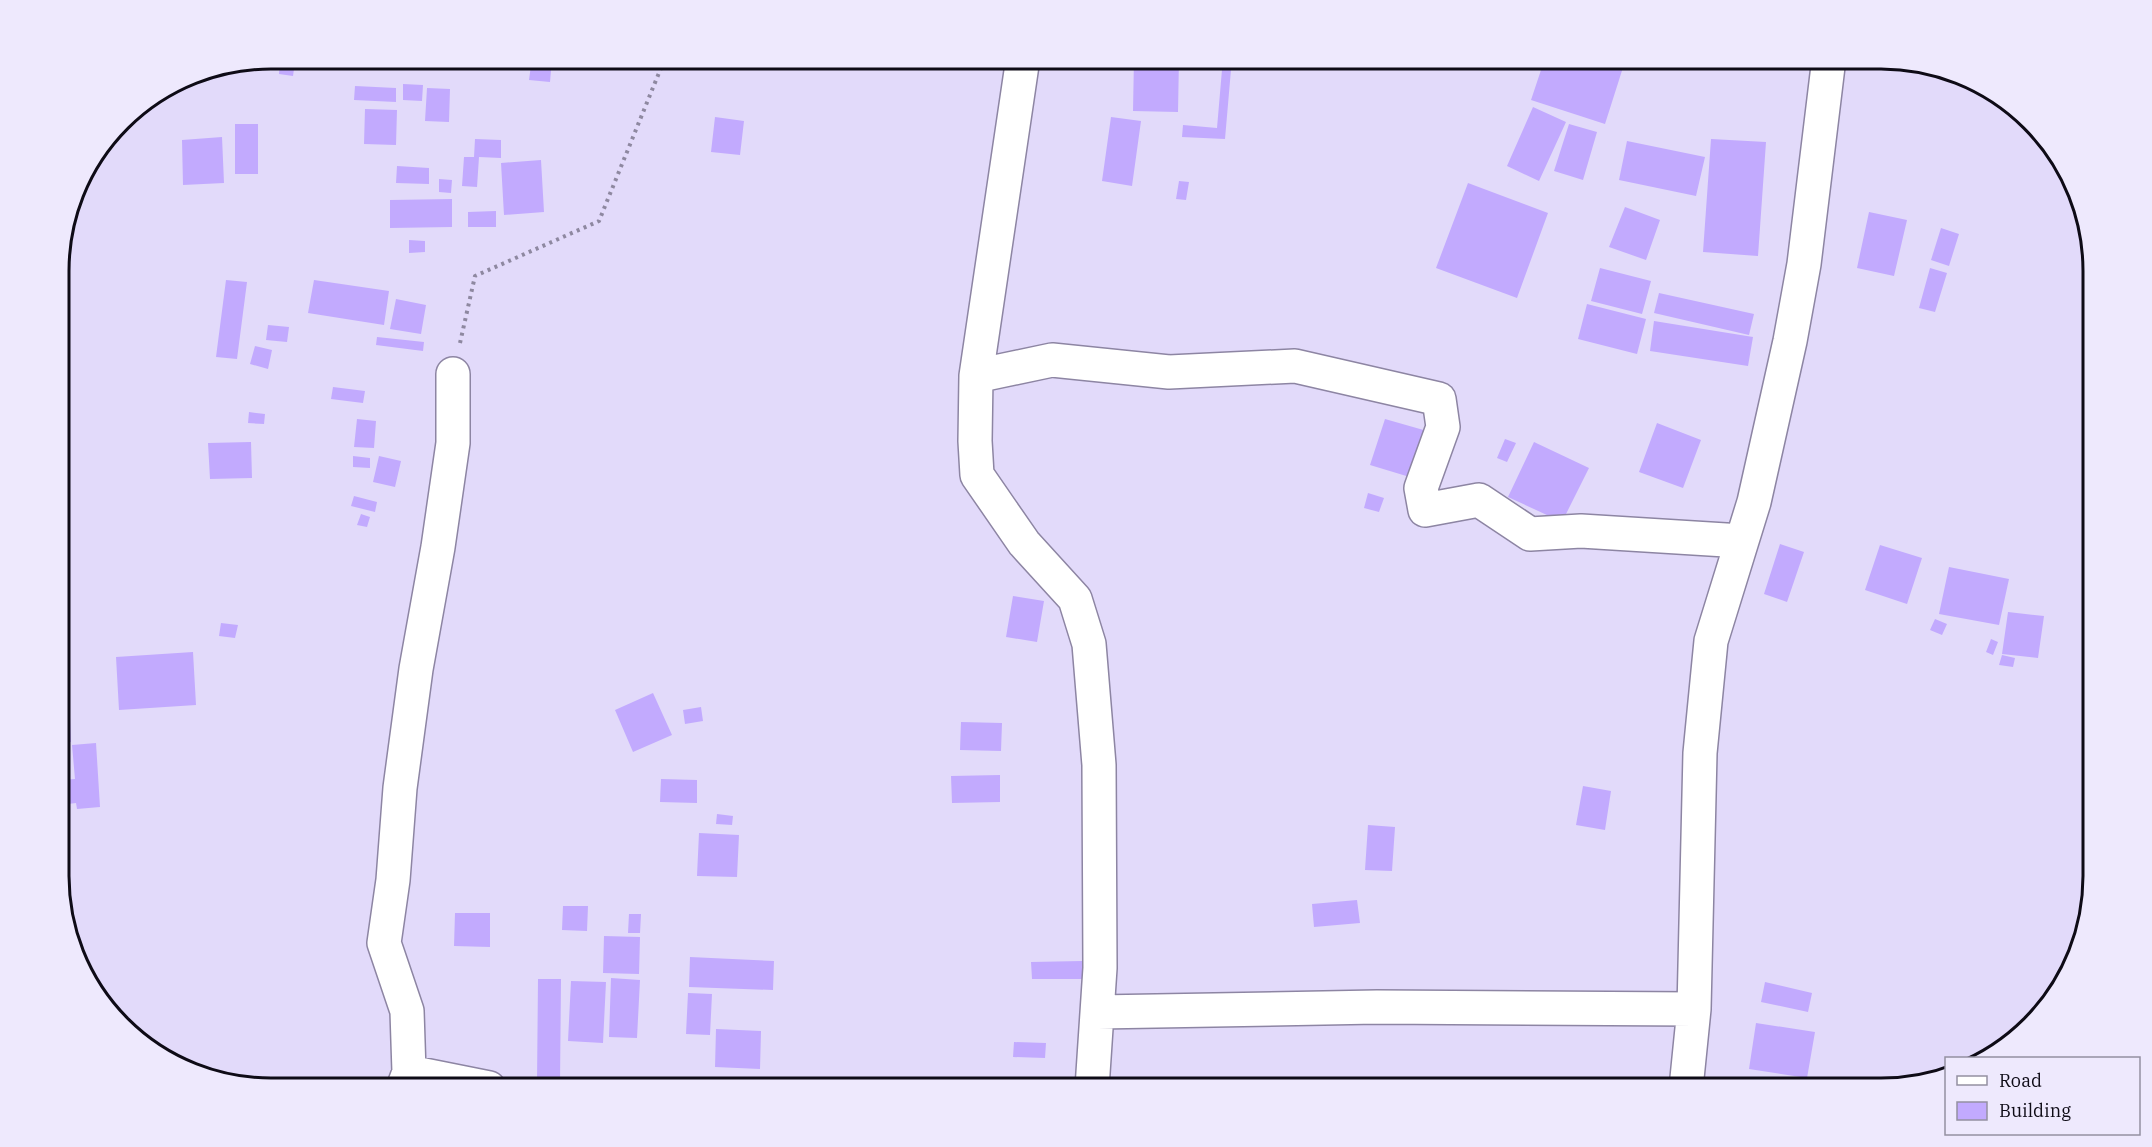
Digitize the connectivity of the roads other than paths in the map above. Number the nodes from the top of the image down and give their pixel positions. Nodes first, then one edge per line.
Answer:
1 (1021, 69) edge
2 (1827, 69) edge
3 (453, 374) road end
4 (976, 376) junction
5 (1742, 541) junction
6 (1694, 1009) junction
7 (1098, 1012) junction
8 (406, 1078) edge
9 (1093, 1078) edge
10 (1687, 1078) edge

1 - 4 street
2 - 5 street
3 - 8 street
4 - 5 street
4 - 7 street
5 - 6 street
6 - 7 street
6 - 10 street
7 - 9 street

